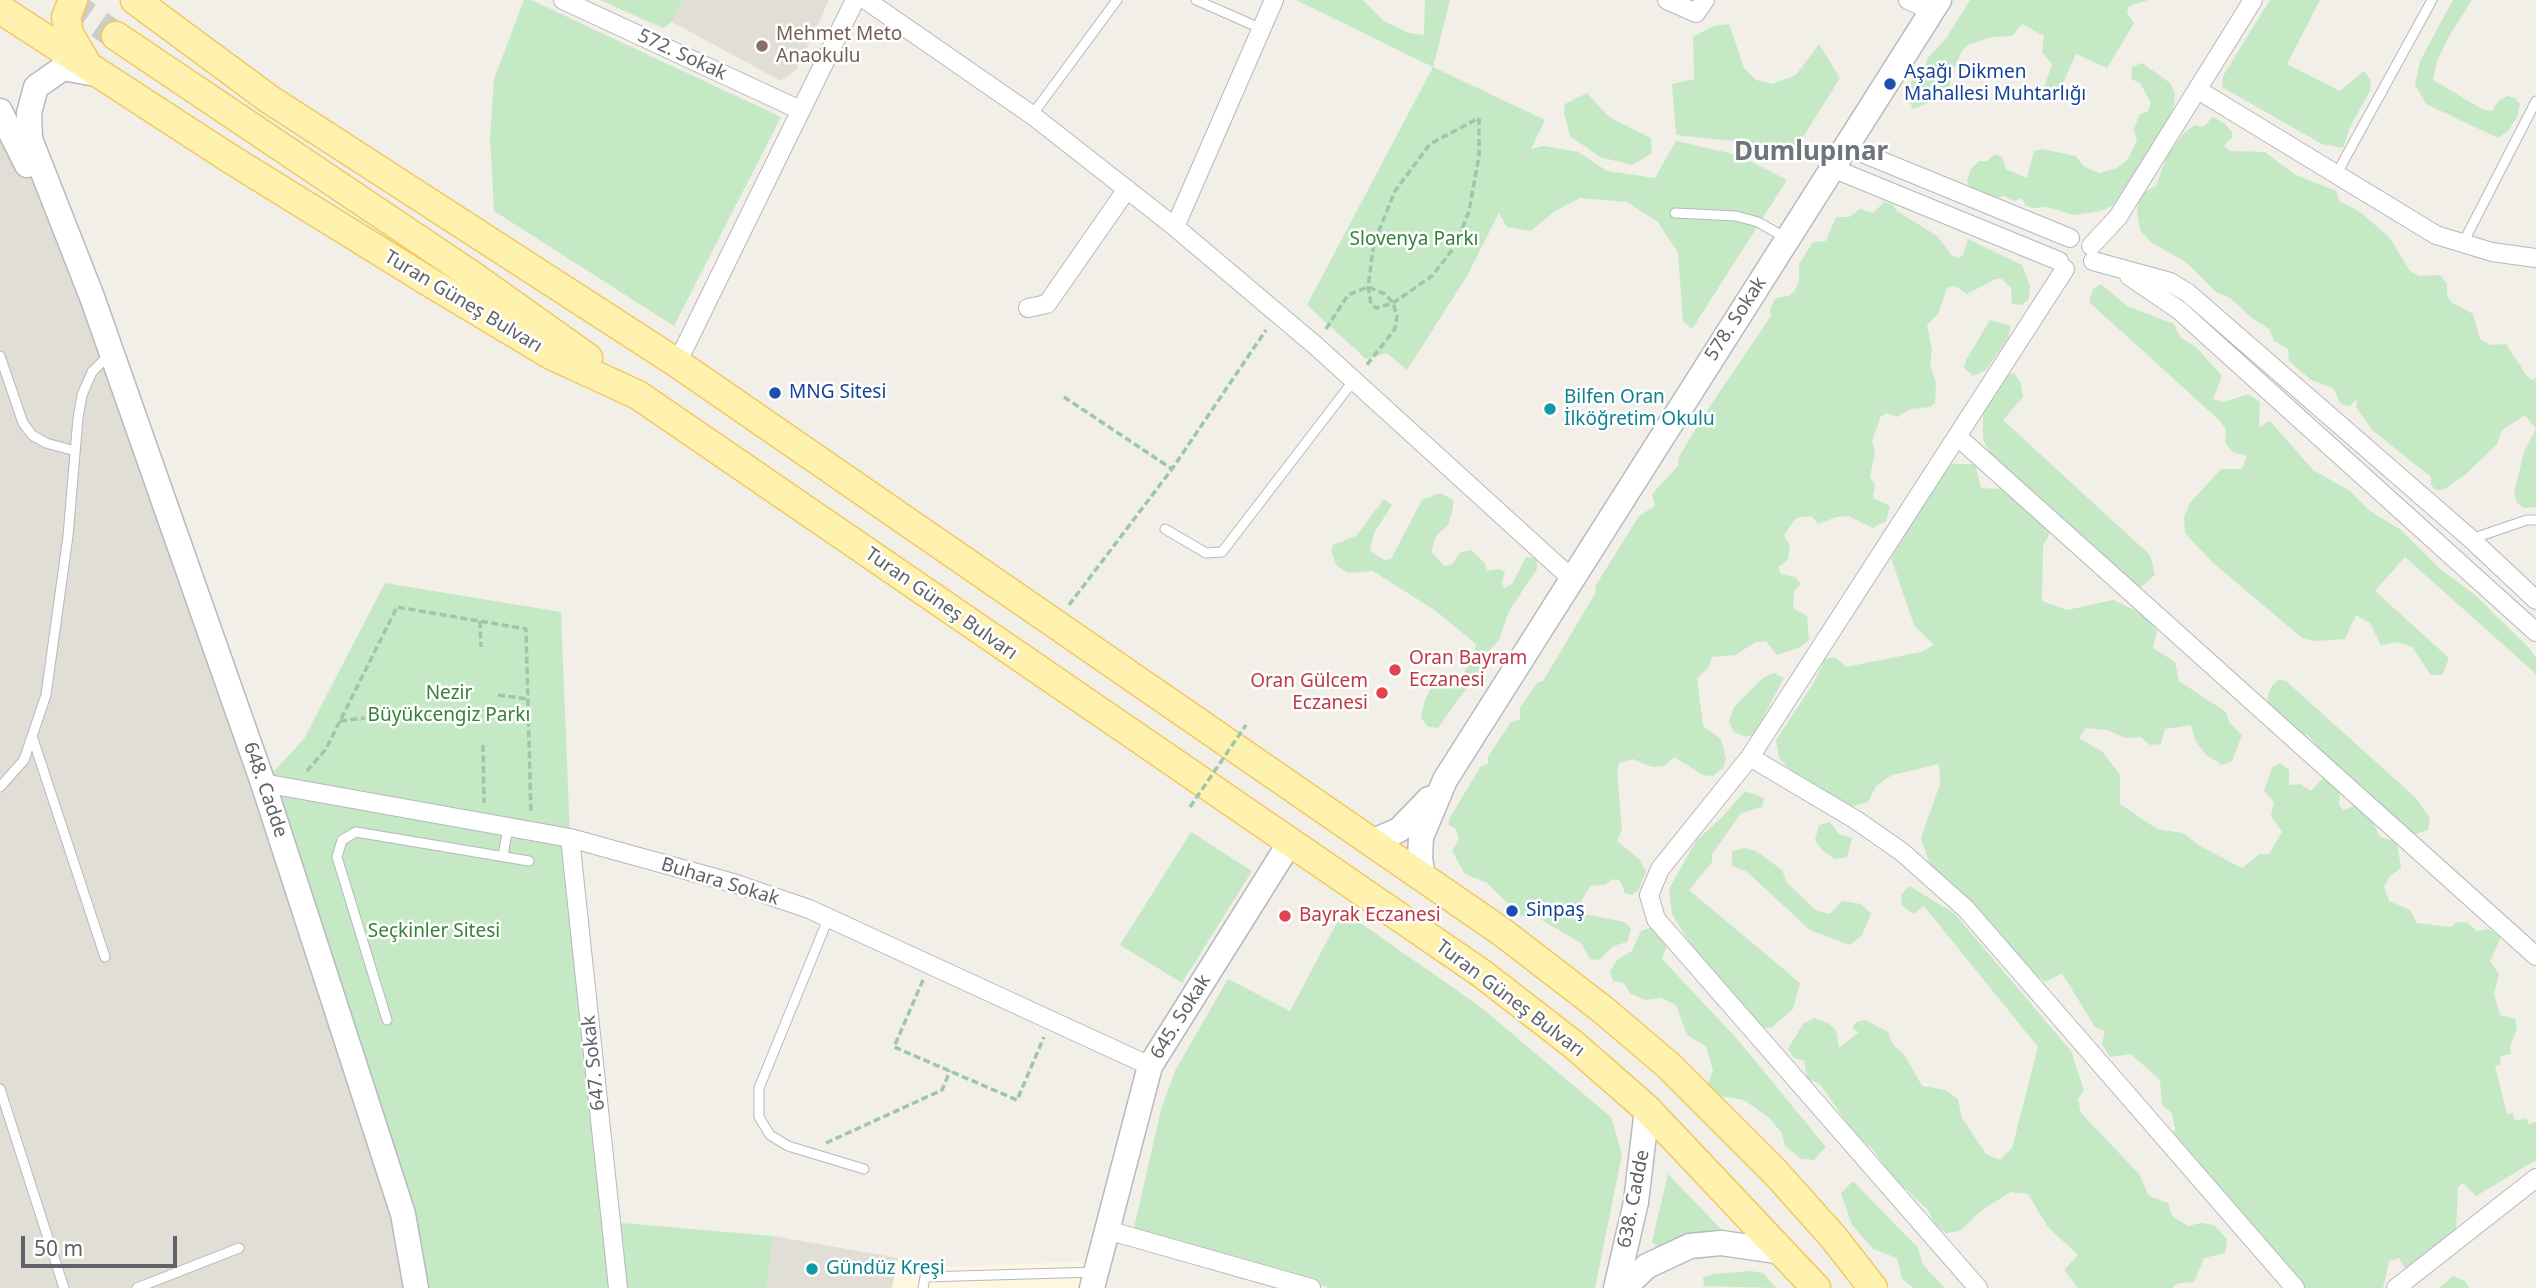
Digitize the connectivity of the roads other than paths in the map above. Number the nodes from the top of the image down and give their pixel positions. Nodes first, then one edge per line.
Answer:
1 (73, 0) edge
2 (135, 0) edge
3 (563, 0) edge
4 (855, 0) edge
5 (866, 0) edge
6 (1118, 0) edge
7 (1196, 0) edge
8 (1274, 0) edge
9 (1667, 0) edge
10 (1705, 0) edge
11 (1908, 0) edge
12 (2253, 0) edge
13 (2432, 0) edge
14 (1935, 5) edge
15 (0, 9) edge
16 (1262, 29) junction
17 (116, 36) tunnel mouth
18 (86, 62) junction
19 (112, 80) junction
20 (2198, 90) junction
21 (2536, 101) edge
22 (800, 110) junction
23 (0, 111) edge
24 (1032, 115) junction
25 (1845, 146) junction
26 (1832, 168) junction
27 (2337, 173) junction
28 (1127, 189) junction
29 (1675, 213) dead end
30 (1175, 227) junction
31 (2070, 238) junction
32 (1788, 239) junction
33 (2462, 245) junction
34 (2092, 253) junction
35 (2536, 258) edge
36 (2062, 265) junction
37 (2120, 270) junction
38 (92, 298) junction
39 (1028, 308) dead end
40 (112, 353) junction
41 (0, 356) edge
42 (677, 363) junction
43 (1354, 380) junction
44 (638, 395) junction
45 (1958, 437) junction
46 (75, 451) junction
47 (2536, 520) edge
48 (1165, 528) dead end
49 (2472, 539) junction
50 (1571, 578) junction
51 (2536, 600) edge
52 (2536, 632) edge
53 (33, 739) junction
54 (1749, 757) junction
55 (1445, 780) junction
56 (263, 783) junction
57 (0, 787) edge
58 (508, 827) junction
59 (570, 838) junction
60 (1371, 842) junction
61 (1290, 844) junction
62 (503, 856) junction
63 (529, 861) dead end
64 (1423, 878) junction
65 (828, 919) junction
66 (2536, 956) edge
67 (105, 957) dead end
68 (387, 1020) dead end
69 (1150, 1066) junction
70 (0, 1089) edge
71 (1647, 1109) junction
72 (864, 1169) dead end
73 (2536, 1178) edge
74 (1107, 1230) junction
75 (239, 1248) dead end
76 (1784, 1252) junction
77 (1094, 1280) edge
78 (64, 1288) edge
79 (137, 1288) edge
80 (416, 1288) edge
81 (618, 1288) edge
82 (923, 1288) edge
83 (1311, 1288) edge
84 (1616, 1288) edge
85 (1624, 1288) edge
86 (1816, 1288) edge
87 (1872, 1288) edge
88 (1978, 1288) edge
89 (2295, 1288) edge
90 (2396, 1288) edge

1 - 18 main road
2 - 42 main road
3 - 22 street, 572. Sokak
4 - 22 street
5 - 24 street
6 - 24 lane
7 - 16 lane
8 - 16 street
9 - 10 street
11 - 14 street
12 - 20 street
13 - 27 lane
14 - 25 street, 578. Sokak
15 - 18 main road, Turan Güneş Bulvarı
16 - 30 street
17 - 44 main road
18 - 19 main road, Turan Güneş Bulvarı
19 - 38 street
19 - 44 main road, Turan Güneş Bulvarı
20 - 27 street
20 - 34 street
21 - 33 lane
22 - 42 street
23 - 38 street
24 - 28 street
25 - 26 street, 578. Sokak
25 - 31 street
26 - 32 street, 578. Sokak
26 - 36 street
27 - 33 street
28 - 30 street
28 - 39 street
29 - 32 lane
30 - 43 street
31 - 34 street
31 - 36 street
32 - 50 street, 578. Sokak
33 - 35 street
34 - 36 street
34 - 37 street
36 - 45 street
37 - 49 street
37 - 52 street
38 - 40 street, 648. Cadde
40 - 46 lane
40 - 56 street, 648. Cadde
41 - 46 lane
42 - 60 main road
43 - 48 lane
43 - 50 street
44 - 61 main road, Turan Güneş Bulvarı
45 - 54 street
45 - 66 street
46 - 53 lane
47 - 49 lane
49 - 51 street
50 - 55 street, 578. Sokak
53 - 57 lane
53 - 67 lane
54 - 88 street
54 - 89 street
55 - 60 street
55 - 64 street
56 - 58 street, Buhara Sokak
56 - 80 street, 648. Cadde
58 - 59 street, Buhara Sokak
58 - 62 lane
59 - 65 street, Buhara Sokak
59 - 81 street, 647. Sokak
60 - 64 main road
61 - 69 street, 645. Sokak
61 - 71 main road, Turan Güneş Bulvarı
62 - 63 lane
62 - 68 lane
64 - 87 main road
65 - 69 street, Buhara Sokak
65 - 72 lane
69 - 74 street, 645. Sokak
70 - 78 lane
71 - 76 main road, Turan Güneş Bulvarı
71 - 84 street, 638. Cadde
73 - 90 street
74 - 77 street, 645. Sokak
74 - 83 street
75 - 79 lane
76 - 85 street, 638. Cadde
76 - 86 main road, Turan Güneş Bulvarı
77 - 82 lane

